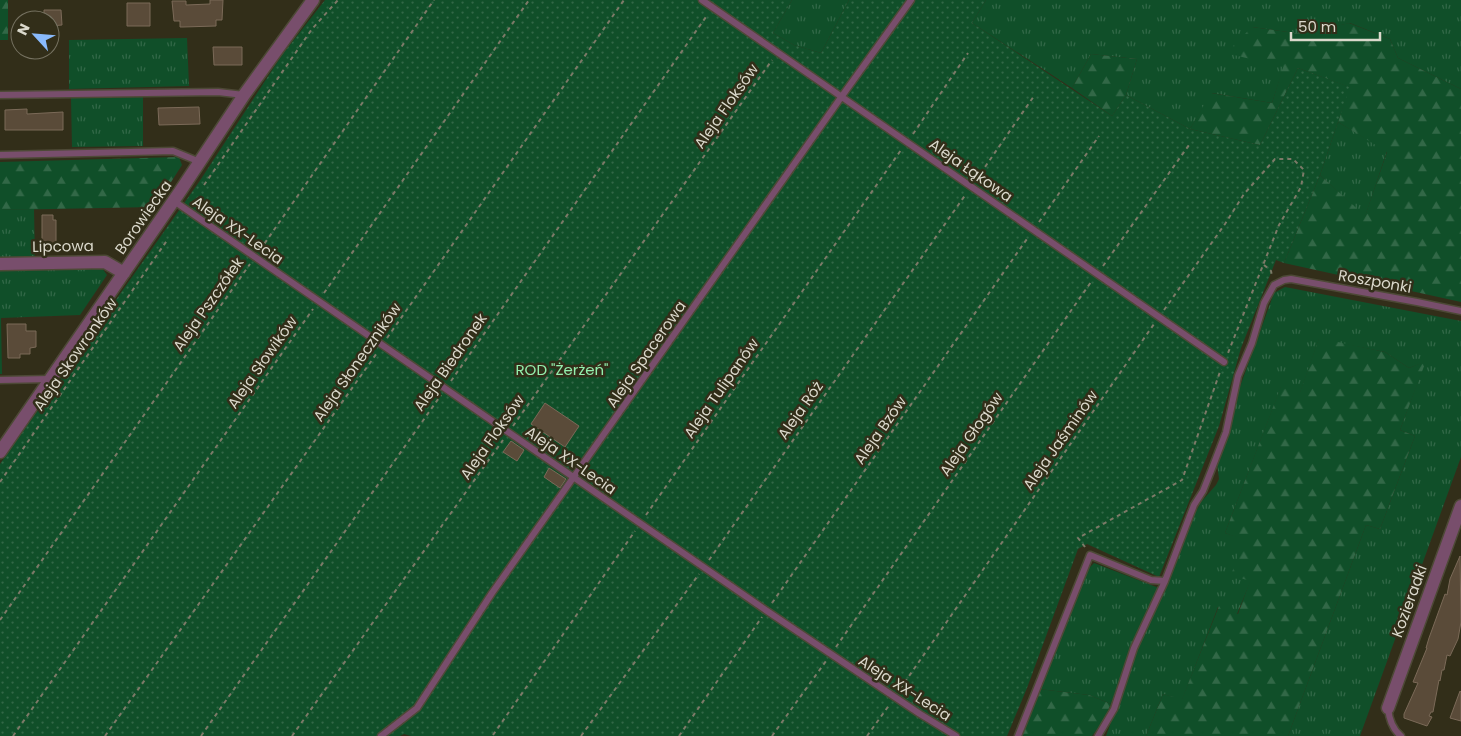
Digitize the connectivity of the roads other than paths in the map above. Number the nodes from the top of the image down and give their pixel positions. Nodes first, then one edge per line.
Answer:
1 (313, 0) edge
2 (702, 0) edge
3 (911, 0) edge
4 (0, 95) edge
5 (244, 95) junction
6 (842, 96) junction
7 (0, 155) edge
8 (200, 162) junction
9 (174, 200) junction
10 (0, 264) edge
11 (124, 273) junction
12 (1461, 311) edge
13 (1224, 362) road end
14 (52, 379) junction
15 (0, 380) edge
16 (0, 452) edge
17 (574, 478) junction
18 (1461, 506) edge
19 (1165, 581) junction
20 (1388, 708) joint
21 (381, 736) edge
22 (956, 736) edge
23 (1018, 736) edge
24 (1098, 736) edge
25 (1401, 736) edge

1 - 5 street, Borowiecka
2 - 6 lane, Aleja Łąkowa
3 - 6 lane, Aleja Spacerowa
4 - 5 lane
5 - 8 street, Borowiecka
6 - 13 lane, Aleja Łąkowa
6 - 17 lane, Aleja Spacerowa
7 - 8 lane
8 - 9 street, Borowiecka
9 - 11 street, Borowiecka
9 - 17 lane, Aleja XX-Lecia
10 - 11 street, Lipcowa
11 - 14 street, Borowiecka
12 - 19 lane, Roszponki
14 - 15 lane
14 - 16 street, Borowiecka
17 - 21 lane, Aleja Spacerowa
17 - 22 lane, Aleja XX-Lecia
18 - 20 street, Kozieradki
19 - 23 lane
19 - 24 lane
20 - 25 lane

